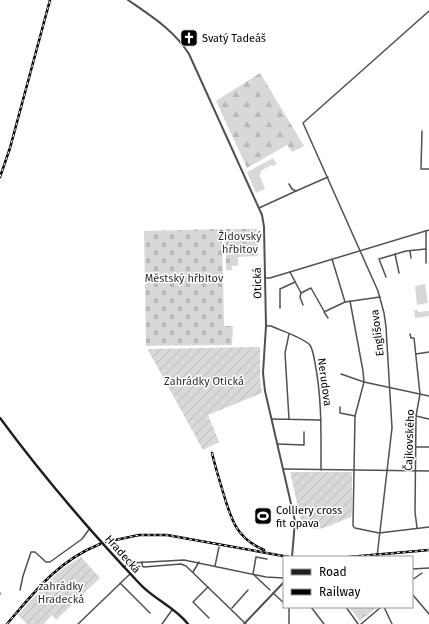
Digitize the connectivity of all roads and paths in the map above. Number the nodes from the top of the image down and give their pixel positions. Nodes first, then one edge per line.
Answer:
1 (128, 0) edge
2 (429, 11) edge
3 (422, 131) dead end
4 (429, 169) edge
5 (328, 177) junction
6 (289, 184) dead end
7 (296, 191) junction
8 (259, 208) junction
9 (429, 230) edge
10 (426, 231) junction
11 (426, 249) junction
12 (360, 250) junction
13 (410, 251) junction
14 (395, 254) junction
15 (411, 258) dead end
16 (332, 259) junction
17 (426, 263) dead end
18 (290, 272) junction
19 (399, 272) dead end
20 (386, 277) dead end
21 (265, 278) junction
22 (295, 282) junction
23 (301, 293) junction
24 (380, 297) junction
25 (350, 301) junction
26 (345, 302) junction
27 (303, 305) dead end
28 (280, 308) dead end
29 (324, 312) junction
30 (328, 318) dead end
31 (266, 326) junction
32 (289, 334) junction
33 (410, 334) dead end
34 (429, 352) edge
35 (416, 354) junction
36 (341, 374) dead end
37 (364, 382) junction
38 (390, 388) junction
39 (420, 394) junction
40 (429, 396) edge
41 (340, 407) dead end
42 (355, 416) junction
43 (416, 416) junction
44 (0, 418) edge
45 (289, 419) junction
46 (429, 419) edge
47 (272, 420) junction
48 (321, 420) junction
49 (304, 432) dead end
50 (278, 444) junction
51 (416, 447) junction
52 (429, 447) edge
53 (284, 469) junction
54 (321, 470) junction
55 (354, 470) junction
56 (387, 470) junction
57 (416, 470) junction
58 (429, 471) edge
59 (429, 527) edge
60 (90, 528) junction
61 (418, 528) junction
62 (379, 533) junction
63 (219, 547) dead end
64 (292, 556) edge
65 (377, 556) edge
66 (267, 559) dead end
67 (187, 560) junction
68 (142, 562) junction
69 (199, 562) junction
70 (185, 565) junction
71 (123, 566) junction
72 (215, 566) junction
73 (428, 568) edge
74 (413, 569) edge
75 (193, 572) junction
76 (422, 573) dead end
77 (130, 574) junction
78 (252, 574) junction
79 (283, 578) edge
80 (413, 579) edge
81 (120, 583) junction
82 (283, 583) edge
83 (21, 586) junction
84 (25, 586) dead end
85 (208, 586) junction
86 (20, 590) dead end
87 (248, 590) dead end
88 (270, 590) dead end
89 (274, 593) junction
90 (413, 595) edge
91 (283, 602) edge
92 (231, 608) junction
93 (289, 608) edge
94 (312, 608) edge
95 (347, 608) edge
96 (381, 608) edge
97 (383, 608) edge
98 (172, 610) junction
99 (150, 613) dead end
100 (429, 614) edge
101 (209, 618) dead end
102 (245, 623) edge
103 (78, 624) edge
104 (162, 624) edge
105 (188, 624) edge
106 (289, 624) edge
107 (324, 624) edge
108 (358, 624) edge
109 (361, 624) edge
110 (392, 624) edge

1 - 8 street, Otická
2 - 5 street, Englišova
3 - 4 street
5 - 7 street
5 - 12 street, Englišova
6 - 7 street
7 - 8 street
8 - 21 street, Otická
9 - 10 street
10 - 11 street
10 - 12 street
11 - 13 street
11 - 17 street
12 - 16 street
12 - 24 street, Englišova
13 - 14 street
13 - 15 street
14 - 19 street
14 - 20 street
16 - 18 street
16 - 26 street
18 - 21 street
18 - 22 street
21 - 31 street, Otická
22 - 23 street
22 - 28 street
23 - 27 street
23 - 29 street
24 - 25 street
24 - 38 street, Englišova
25 - 26 street
25 - 37 street
26 - 29 street
29 - 30 street
31 - 32 street, Nerudova
31 - 47 street, Otická
32 - 45 street
32 - 48 street, Nerudova
33 - 35 street, Čajkovského
34 - 35 street
35 - 39 street, Čajkovského
36 - 37 street
37 - 38 street
37 - 42 street
38 - 39 street
38 - 56 street, Englišova
39 - 40 street
39 - 43 street, Čajkovského
41 - 42 street
42 - 55 street
43 - 46 street
43 - 51 street, Čajkovského
44 - 60 main road, Hradecká
45 - 47 street
45 - 48 street
47 - 50 street, Otická
48 - 54 street, Nerudova
49 - 50 street
50 - 53 street, Otická
51 - 52 street
51 - 57 street, Čajkovského
53 - 54 street
53 - 64 street, Otická
54 - 55 street
55 - 56 street
55 - 62 street
56 - 57 street
56 - 62 street, Englišova
57 - 58 street
57 - 61 street, Čajkovského
59 - 61 street
60 - 71 main road, Hradecká
60 - 83 street
61 - 62 street
62 - 65 street, Englišova
63 - 72 street
66 - 78 street
67 - 68 street
67 - 69 street
67 - 70 street
68 - 70 street
68 - 71 street
69 - 72 street
69 - 75 street
70 - 75 street
71 - 77 main road, Hradecká
72 - 78 street
73 - 74 street
75 - 85 street
76 - 80 street
77 - 81 street
77 - 98 main road, Hradecká
78 - 79 street
78 - 88 street
81 - 99 street
81 - 103 street
82 - 89 street
83 - 84 street
83 - 86 street
85 - 92 street
85 - 101 street
87 - 92 street
89 - 91 street
89 - 102 street
90 - 100 street
92 - 102 street
93 - 106 street
94 - 107 street
95 - 108 street
96 - 109 street
97 - 110 street
98 - 104 street
98 - 105 main road, Hradecká

